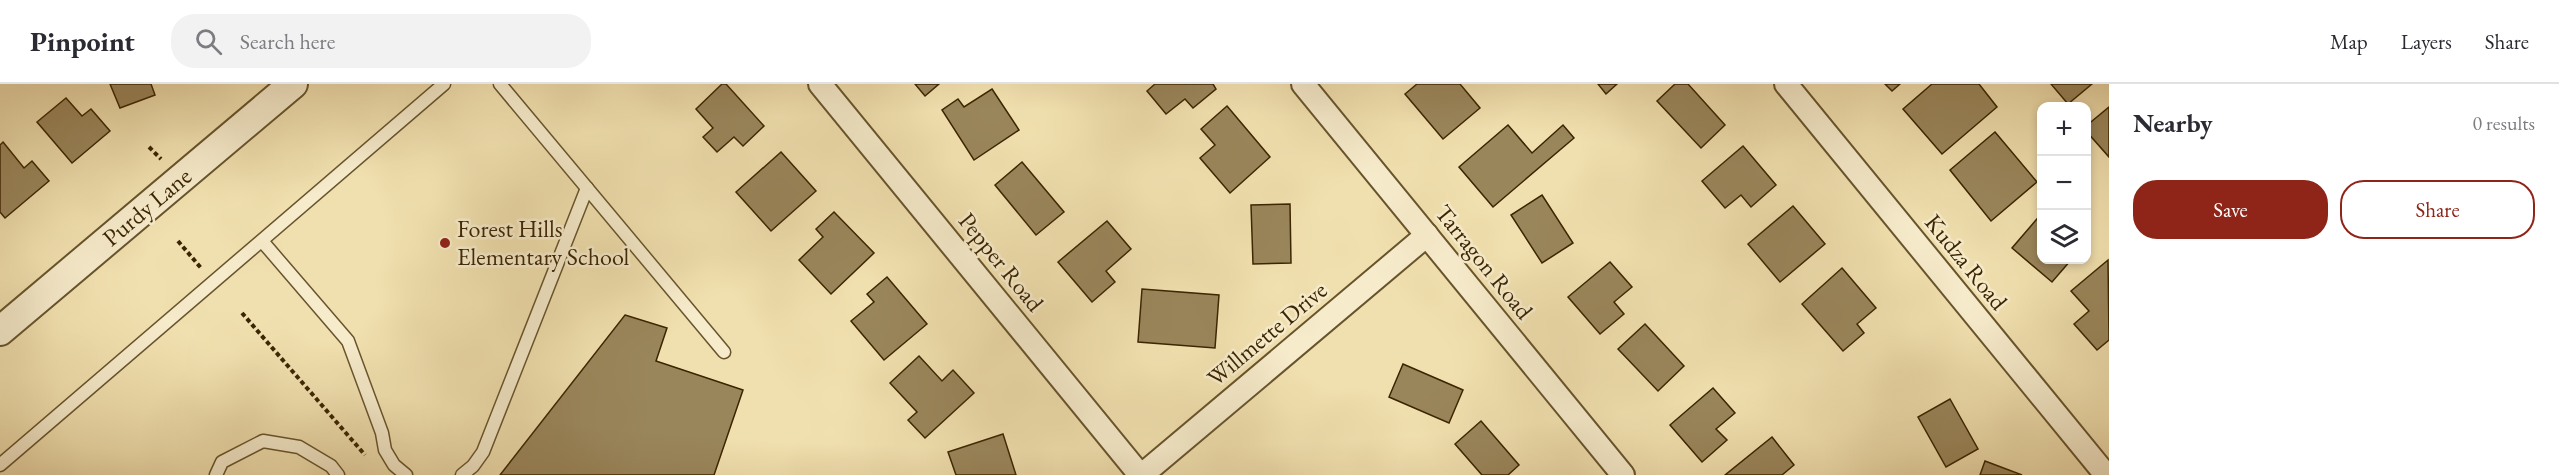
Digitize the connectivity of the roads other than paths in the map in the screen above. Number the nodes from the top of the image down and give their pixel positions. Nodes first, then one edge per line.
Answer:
1 (444, 84) edge
2 (500, 84) edge
3 (820, 84) edge
4 (1303, 84) edge
5 (1786, 84) edge
6 (289, 85) edge
7 (587, 188) junction
8 (1427, 235) junction
9 (262, 241) junction
10 (0, 331) edge
11 (724, 352) dead end
12 (0, 465) edge
13 (216, 475) edge
14 (339, 475) edge
15 (406, 475) edge
16 (462, 475) edge
17 (1141, 475) edge
18 (1623, 475) edge
19 (2106, 475) edge

1 - 9 lane
2 - 7 lane
3 - 17 street, Pepper Road
4 - 8 street, Tarragon Road
5 - 19 street, Kudza Road
6 - 10 street, Purdy Lane
7 - 11 lane
7 - 16 lane
8 - 17 street, Willmette Drive
8 - 18 street, Tarragon Road
9 - 12 lane
9 - 15 lane
13 - 14 lane

